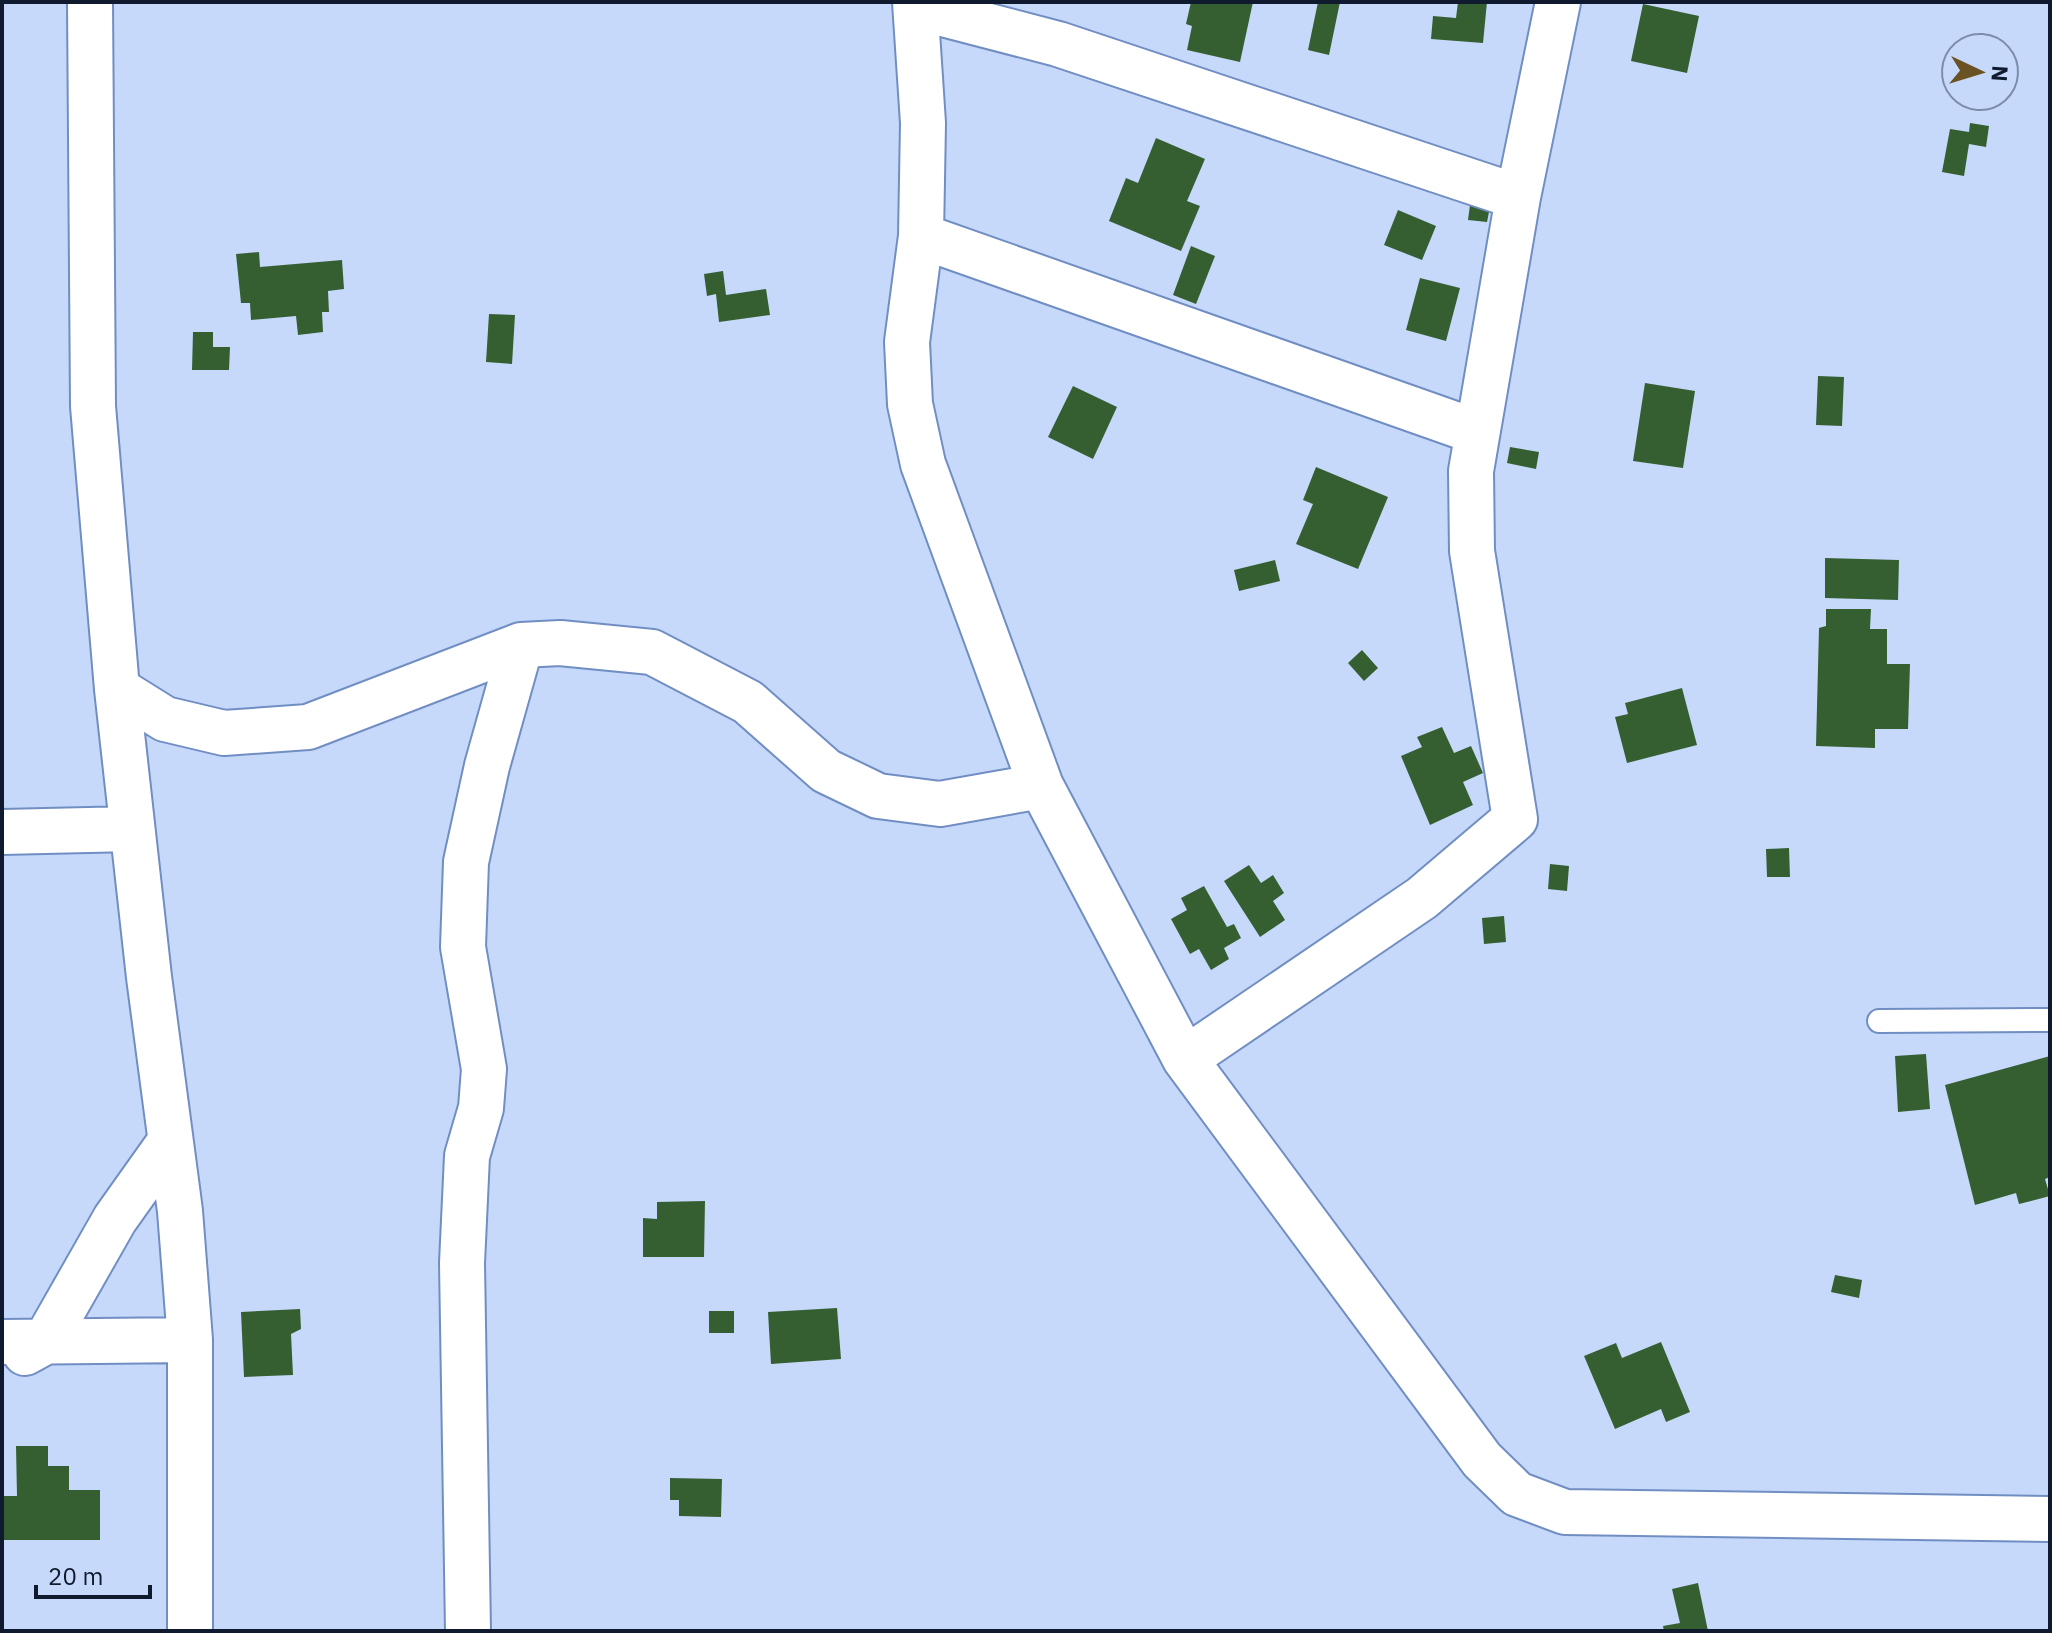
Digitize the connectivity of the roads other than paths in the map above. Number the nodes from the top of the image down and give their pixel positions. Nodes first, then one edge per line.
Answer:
1 (90, 2) edge
2 (1558, 2) edge
3 (916, 4) edge
4 (1518, 197) junction
5 (921, 236) junction
6 (1477, 432) junction
7 (521, 645) junction
8 (117, 689) junction
9 (1041, 786) junction
10 (132, 829) junction
11 (2, 832) edge
12 (2050, 1020) edge
13 (1879, 1021) dead end
14 (1185, 1059) junction
15 (169, 1143) junction
16 (190, 1340) junction
17 (2, 1342) edge
18 (45, 1342) junction
19 (2, 1365) edge
20 (2050, 1519) edge
21 (190, 1631) edge
22 (468, 1631) edge

1 - 8 street
2 - 4 street
3 - 4 street
3 - 5 street
4 - 6 street
5 - 6 street
5 - 9 street
6 - 14 street
7 - 8 street
7 - 9 street
7 - 22 street
8 - 10 street
9 - 14 street
10 - 11 street
10 - 15 street
12 - 13 lane
14 - 20 street
15 - 16 street
15 - 18 street
16 - 18 street
16 - 21 street
17 - 18 street
18 - 19 street

